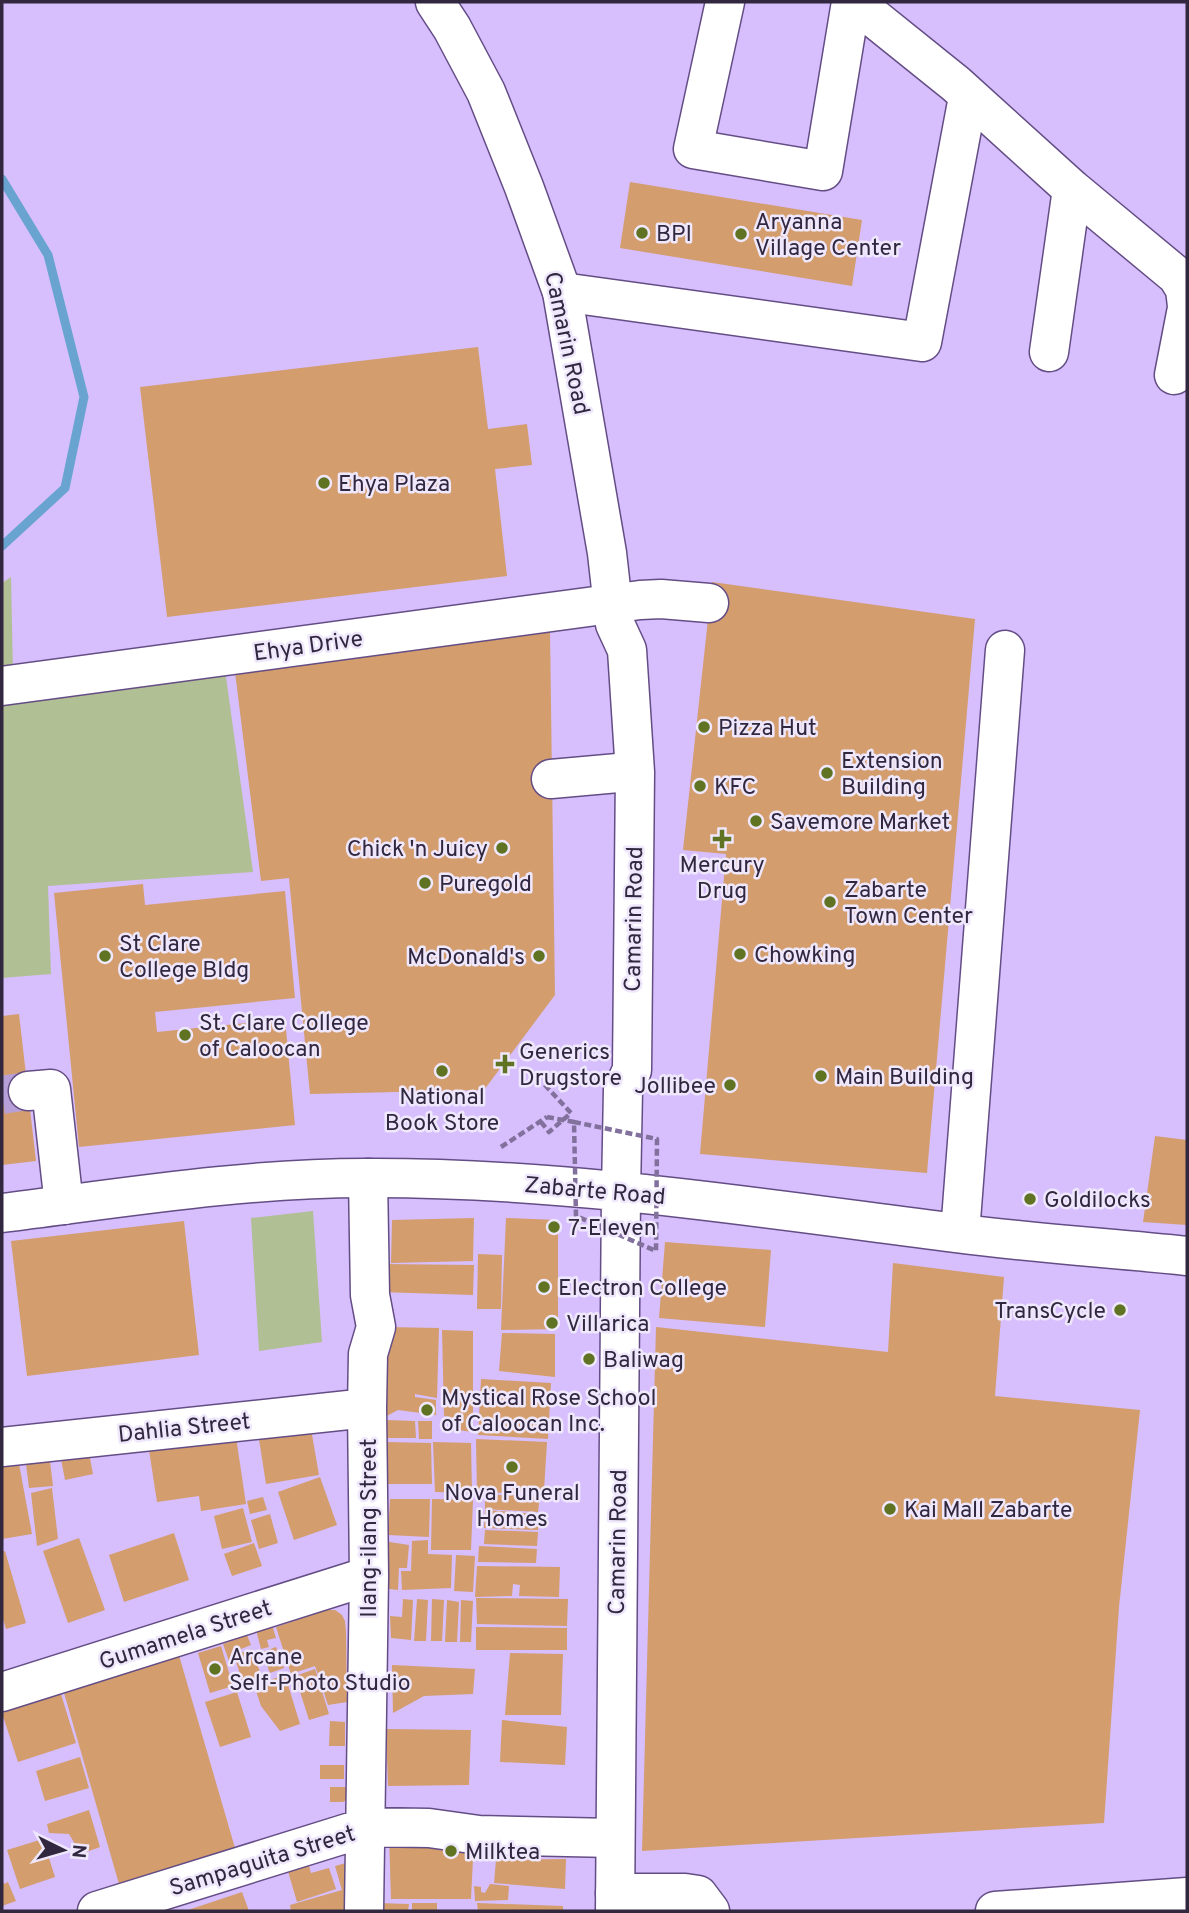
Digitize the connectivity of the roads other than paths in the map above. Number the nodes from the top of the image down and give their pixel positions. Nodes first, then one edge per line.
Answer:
1 (435, 2) edge
2 (724, 2) edge
3 (853, 2) edge
4 (968, 97) junction
5 (1072, 190) junction
6 (562, 292) junction
7 (1187, 307) edge
8 (1049, 352) dead end
9 (1174, 375) dead end
10 (709, 603) dead end
11 (614, 614) junction
12 (1005, 650) dead end
13 (2, 686) edge
14 (618, 773) junction
15 (551, 779) dead end
16 (623, 1089) junction
17 (28, 1091) tunnel mouth
18 (368, 1178) junction
19 (621, 1192) junction
20 (64, 1205) junction
21 (2, 1213) edge
22 (960, 1233) junction
23 (1187, 1256) edge
24 (367, 1408) junction
25 (2, 1447) edge
26 (369, 1576) junction
27 (2, 1692) edge
28 (367, 1827) junction
29 (614, 1829) junction
30 (1187, 1897) edge
31 (615, 1902) edge
32 (97, 1911) edge
33 (364, 1911) edge
34 (710, 1911) edge
35 (995, 1911) edge

1 - 6 street, Camarin Road
2 - 3 street
3 - 4 street
4 - 5 street
4 - 6 street
5 - 7 street
5 - 8 street
6 - 11 street, Camarin Road
7 - 9 street
10 - 11 street, Ehya Drive
11 - 13 street, Ehya Drive
11 - 14 street, Camarin Road
11 - 16 street, Camarin Road
12 - 22 street
14 - 15 street
14 - 16 street, Camarin Road
16 - 19 street, Camarin Road
17 - 20 street
18 - 19 street, Zabarte Road
18 - 20 street, Zabarte Road
18 - 24 street, Ilang-ilang Street
19 - 22 street, Zabarte Road
19 - 29 street, Camarin Road
20 - 21 street, Zabarte Road
22 - 23 street, Zabarte Road
24 - 25 street, Dahlia Street
24 - 26 street, Ilang-ilang Street
26 - 27 street, Gumamela Street
26 - 28 street, Ilang-ilang Street
28 - 29 street, Sampaguita Street
28 - 32 street, Sampaguita Street
28 - 33 street, Ilang-ilang Street
29 - 31 street, Camarin Road
30 - 35 street
31 - 34 street

